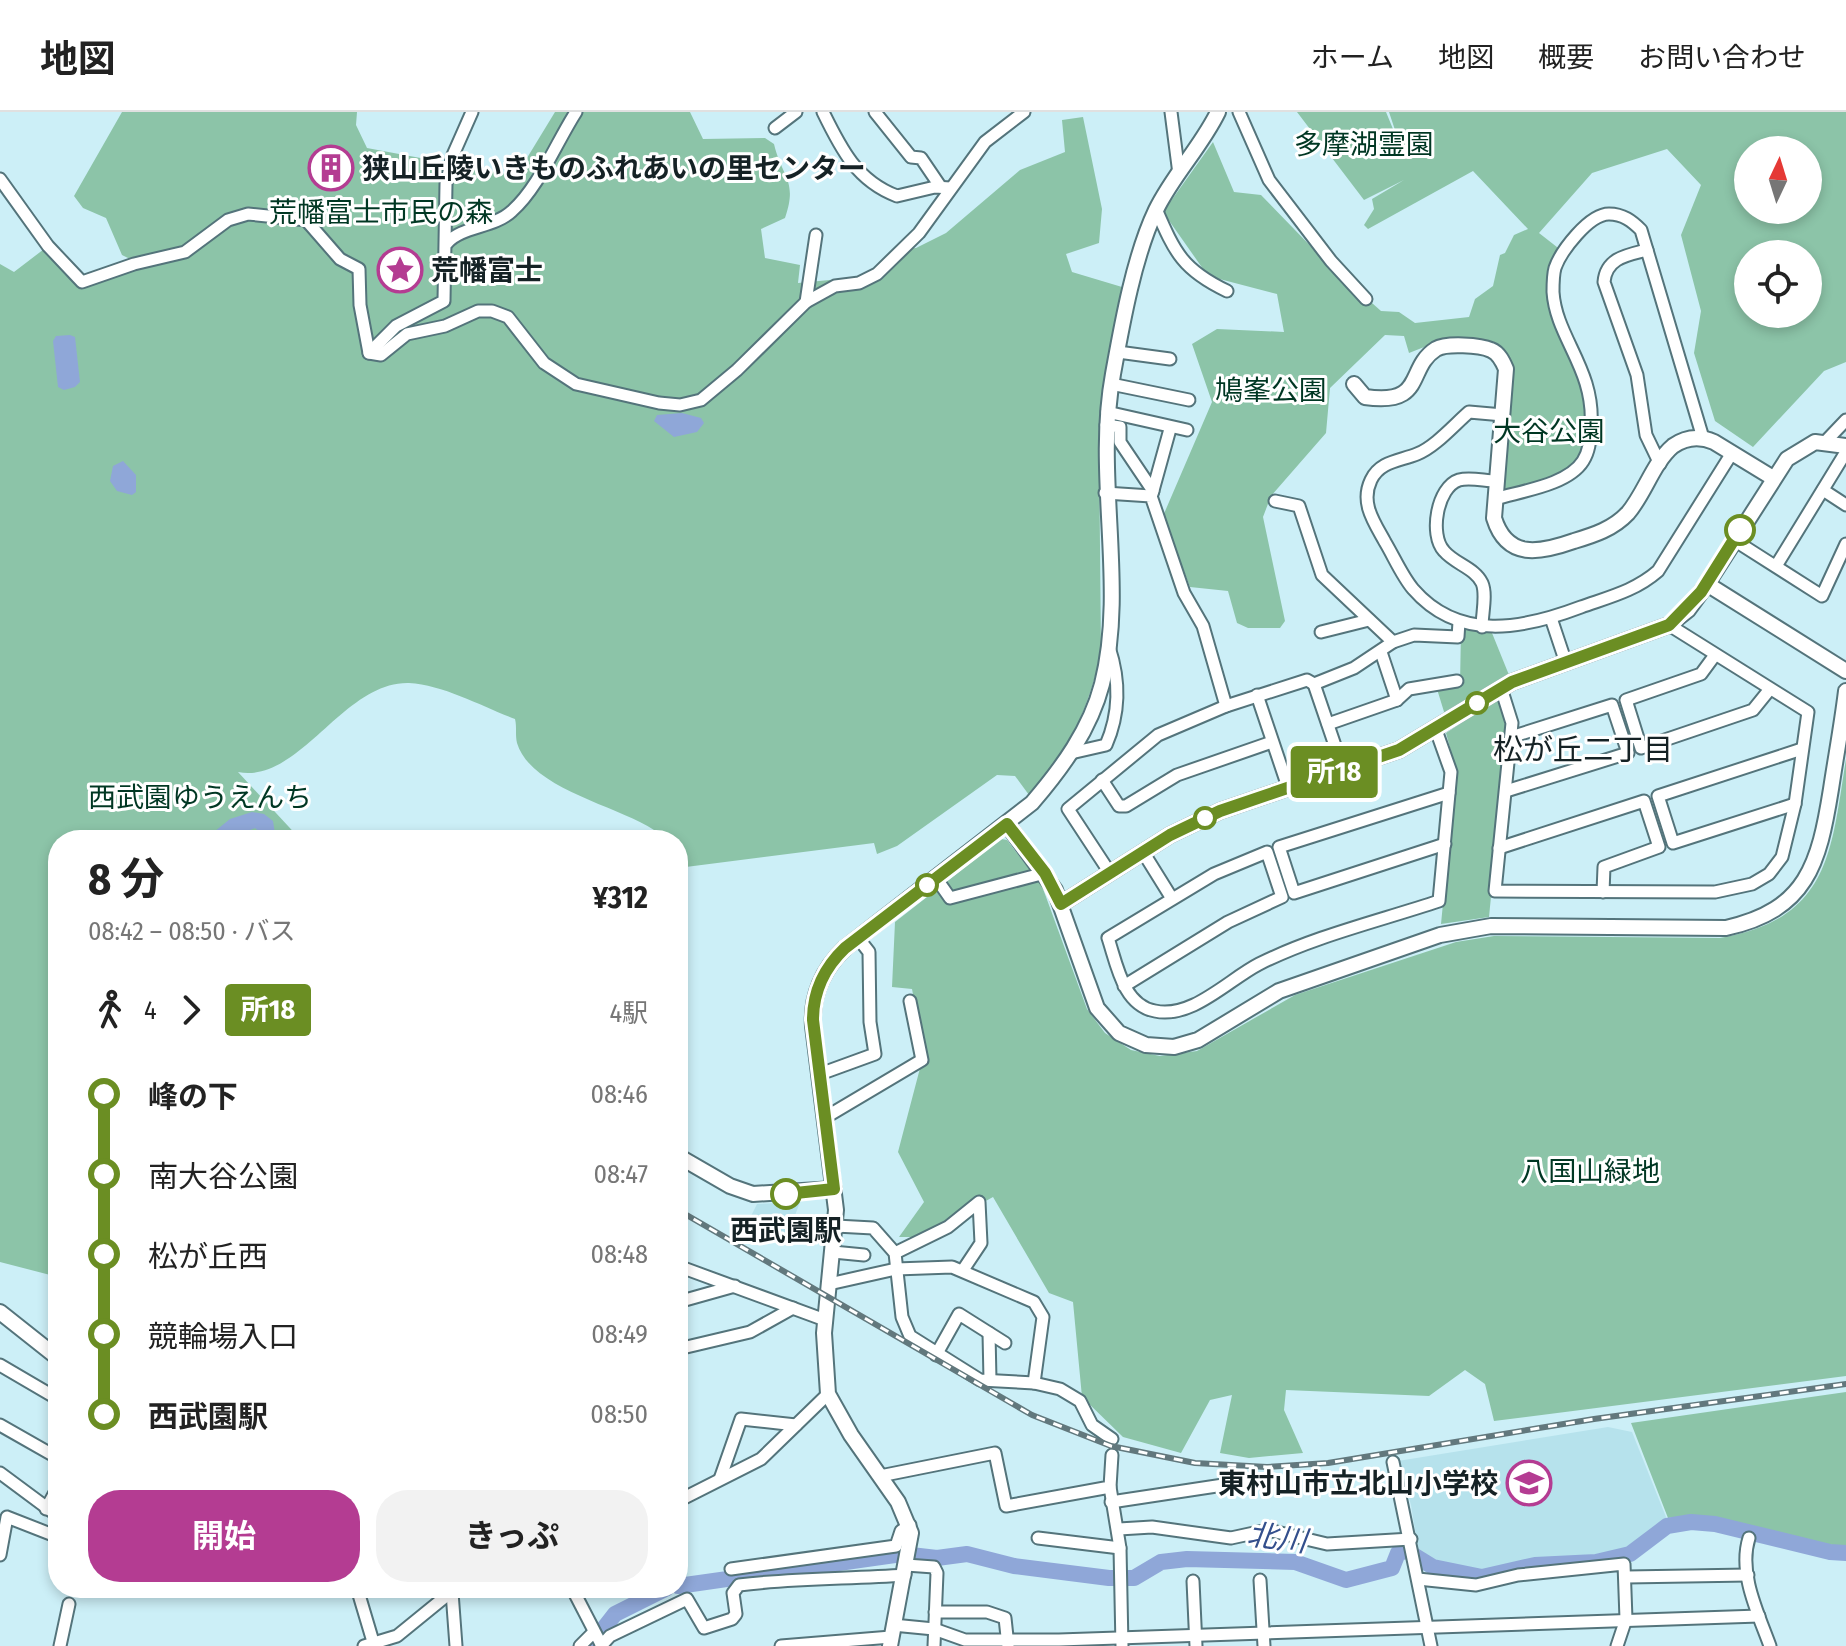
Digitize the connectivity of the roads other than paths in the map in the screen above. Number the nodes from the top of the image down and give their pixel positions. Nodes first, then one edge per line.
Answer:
1 (472, 112) edge
2 (576, 112) edge
3 (796, 112) edge
4 (823, 112) edge
5 (875, 112) edge
6 (1024, 112) edge
7 (1171, 112) edge
8 (1218, 112) edge
9 (1239, 112) edge
10 (775, 128) dead end
11 (1179, 174) junction
12 (0, 179) edge
13 (945, 187) junction
14 (1156, 209) junction
15 (816, 235) dead end
16 (447, 243) junction
17 (1647, 250) junction
18 (1227, 291) dead end
19 (1366, 299) dead end
20 (806, 302) junction
21 (1118, 352) junction
22 (369, 353) junction
23 (1170, 359) dead end
24 (1111, 384) junction
25 (1354, 384) dead end
26 (1189, 400) dead end
27 (1503, 415) junction
28 (1107, 418) junction
29 (1846, 420) edge
30 (1170, 429) junction
31 (1187, 430) dead end
32 (1703, 438) junction
33 (1826, 441) junction
34 (1846, 449) edge
35 (1732, 453) junction
36 (1660, 464) junction
37 (1773, 478) junction
38 (1496, 481) junction
39 (1823, 490) junction
40 (1105, 493) junction
41 (1152, 494) junction
42 (1495, 499) junction
43 (1275, 501) dead end
44 (1846, 505) edge
45 (1734, 540) junction
46 (1846, 544) edge
47 (1776, 566) junction
48 (1707, 584) junction
49 (1551, 618) junction
50 (1369, 620) junction
51 (1459, 622) junction
52 (1669, 625) junction
53 (1482, 627) junction
54 (1321, 632) dead end
55 (1393, 642) junction
56 (1109, 647) junction
57 (1381, 652) junction
58 (1715, 655) junction
59 (1566, 663) junction
60 (1846, 671) edge
61 (1457, 681) dead end
62 (1314, 684) junction
63 (1501, 688) junction
64 (1770, 689) junction
65 (1846, 691) edge
66 (1257, 695) junction
67 (1397, 700) junction
68 (1226, 706) junction
69 (1328, 724) junction
70 (1436, 730) junction
71 (1511, 737) junction
72 (1272, 742) junction
73 (1802, 749) junction
74 (1071, 753) junction
75 (1343, 769) junction
76 (1102, 780) junction
77 (1288, 787) junction
78 (1506, 791) junction
79 (1449, 793) junction
80 (1795, 804) junction
81 (1007, 824) junction
82 (1445, 844) junction
83 (1499, 848) junction
84 (1143, 852) junction
85 (1045, 873) junction
86 (1110, 873) junction
87 (936, 878) junction
88 (1603, 892) junction
89 (1171, 897) junction
90 (1061, 904) junction
91 (858, 938) junction
92 (1124, 986) junction
93 (910, 1001) dead end
94 (820, 1074) junction
95 (826, 1117) junction
96 (688, 1162) edge
97 (834, 1189) junction
98 (836, 1226) junction
99 (833, 1252) junction
100 (895, 1253) junction
101 (864, 1255) dead end
102 (896, 1269) junction
103 (688, 1270) edge
104 (963, 1270) junction
105 (829, 1284) junction
106 (735, 1286) junction
107 (688, 1299) edge
108 (793, 1308) junction
109 (0, 1312) edge
110 (825, 1320) junction
111 (989, 1333) junction
112 (1005, 1343) dead end
113 (688, 1347) edge
114 (48, 1350) edge
115 (936, 1355) junction
116 (0, 1365) edge
117 (990, 1380) junction
118 (1034, 1383) junction
119 (48, 1393) edge
120 (828, 1394) junction
121 (0, 1425) edge
122 (796, 1425) junction
123 (1112, 1439) dead end
124 (48, 1452) edge
125 (1112, 1455) dead end
126 (1393, 1462) dead end
127 (0, 1473) edge
128 (880, 1476) junction
129 (720, 1479) junction
130 (1243, 1482) dead end
131 (1110, 1487) junction
132 (688, 1496) edge
133 (1111, 1502) junction
134 (48, 1505) edge
135 (46, 1509) joint
136 (910, 1525) junction
137 (1119, 1529) junction
138 (48, 1533) edge
139 (1038, 1538) dead end
140 (1749, 1538) dead end
141 (1412, 1544) junction
142 (1120, 1548) junction
143 (0, 1554) edge
144 (907, 1563) junction
145 (731, 1569) dead end
146 (1417, 1575) junction
147 (1748, 1575) junction
148 (1627, 1577) junction
149 (1260, 1580) dead end
150 (1193, 1581) dead end
151 (359, 1598) edge
152 (445, 1598) edge
153 (454, 1598) edge
154 (577, 1598) edge
155 (69, 1604) dead end
156 (935, 1612) junction
157 (1759, 1616) junction
158 (1626, 1619) junction
159 (1426, 1625) junction
160 (934, 1629) junction
161 (1263, 1631) junction
162 (891, 1636) edge
163 (1196, 1640) edge
164 (598, 1641) edge
165 (1122, 1641) edge
166 (1007, 1643) edge
167 (369, 1645) edge
168 (60, 1646) edge
169 (456, 1646) edge
170 (580, 1646) edge
171 (781, 1646) edge
172 (934, 1646) edge
173 (1264, 1646) edge
174 (1431, 1646) edge
175 (1617, 1646) edge
176 (1770, 1646) edge

1 - 16 street
2 - 16 street
3 - 10 street
4 - 13 street
5 - 13 street
6 - 13 street
7 - 11 street
8 - 11 street
9 - 19 street
11 - 14 street
12 - 22 street
13 - 20 street
14 - 18 street
14 - 21 street
15 - 20 street
16 - 22 street
17 - 32 street
17 - 36 street
17 - 42 street
20 - 22 street
21 - 23 street
21 - 24 street
24 - 26 street
24 - 28 street
25 - 27 street
27 - 38 street
27 - 51 street
28 - 30 street
28 - 40 street
28 - 41 street
29 - 33 street
30 - 31 street
30 - 41 street
32 - 35 street
32 - 36 street
33 - 34 street
33 - 37 street
34 - 39 street
35 - 37 street
35 - 49 street
36 - 42 street
37 - 45 street
38 - 42 street
38 - 53 street
39 - 44 street
39 - 47 street
40 - 41 street
40 - 56 street
41 - 68 street
43 - 50 street
45 - 47 street
45 - 48 street
46 - 47 street
48 - 52 street
48 - 60 street
49 - 53 street
49 - 59 street
50 - 54 street
50 - 55 street
51 - 53 street
51 - 55 street
52 - 58 street
52 - 59 street
55 - 57 street
56 - 74 street
56 - 74 street
57 - 62 street
57 - 67 street
58 - 64 street
58 - 64 street
59 - 63 street
61 - 67 street
62 - 66 street
62 - 69 street
63 - 70 street
63 - 71 street
64 - 73 street
65 - 90 street
66 - 68 street
66 - 72 street
67 - 69 street
68 - 76 street
69 - 75 street
70 - 75 street
70 - 79 street
71 - 78 street
71 - 78 street
72 - 76 street
72 - 77 street
73 - 80 street
73 - 80 street
74 - 81 street
75 - 77 street
76 - 86 street
77 - 84 street
78 - 83 street
79 - 82 street
79 - 82 street
80 - 88 street
81 - 85 street
81 - 87 street
82 - 92 street
83 - 88 street
83 - 88 street
84 - 86 street
84 - 89 street
85 - 87 street
85 - 90 street
86 - 90 street
87 - 91 street
89 - 92 street
89 - 92 street
91 - 94 street
91 - 94 street
93 - 95 street
94 - 95 street
95 - 97 street
96 - 97 street
97 - 98 street
98 - 99 street
98 - 100 street
99 - 101 street
99 - 105 street
100 - 102 street
100 - 104 street
102 - 104 street
102 - 105 street
102 - 115 street
103 - 106 street
104 - 118 street
105 - 110 street
106 - 107 street
106 - 108 street
108 - 110 street
108 - 113 street
109 - 114 street
110 - 120 street
111 - 112 street
111 - 115 street
111 - 117 street
115 - 117 street
116 - 119 street
117 - 118 street
118 - 123 street
120 - 122 street
120 - 128 street
121 - 124 street
122 - 129 street
122 - 129 street
125 - 131 street
126 - 141 street
127 - 135 street
128 - 131 street
128 - 136 street
129 - 132 street
130 - 133 street
131 - 133 street
133 - 137 street
134 - 135 street
136 - 144 street
136 - 145 street
137 - 141 street
137 - 142 street
138 - 143 street
139 - 142 street
140 - 147 street
141 - 146 street
142 - 165 street
144 - 156 street
144 - 162 street
144 - 164 street
146 - 148 street
146 - 159 street
147 - 148 street
147 - 157 street
148 - 158 street
149 - 161 street
150 - 163 street
151 - 167 street
152 - 167 street
153 - 169 street
154 - 164 street
155 - 168 street
156 - 160 street
156 - 166 street
157 - 158 street
157 - 176 street
158 - 159 street
158 - 175 street
159 - 161 street
159 - 174 street
160 - 162 street
160 - 166 street
160 - 172 street
161 - 163 street
161 - 173 street
162 - 171 street
163 - 165 street
164 - 170 street
165 - 166 street

